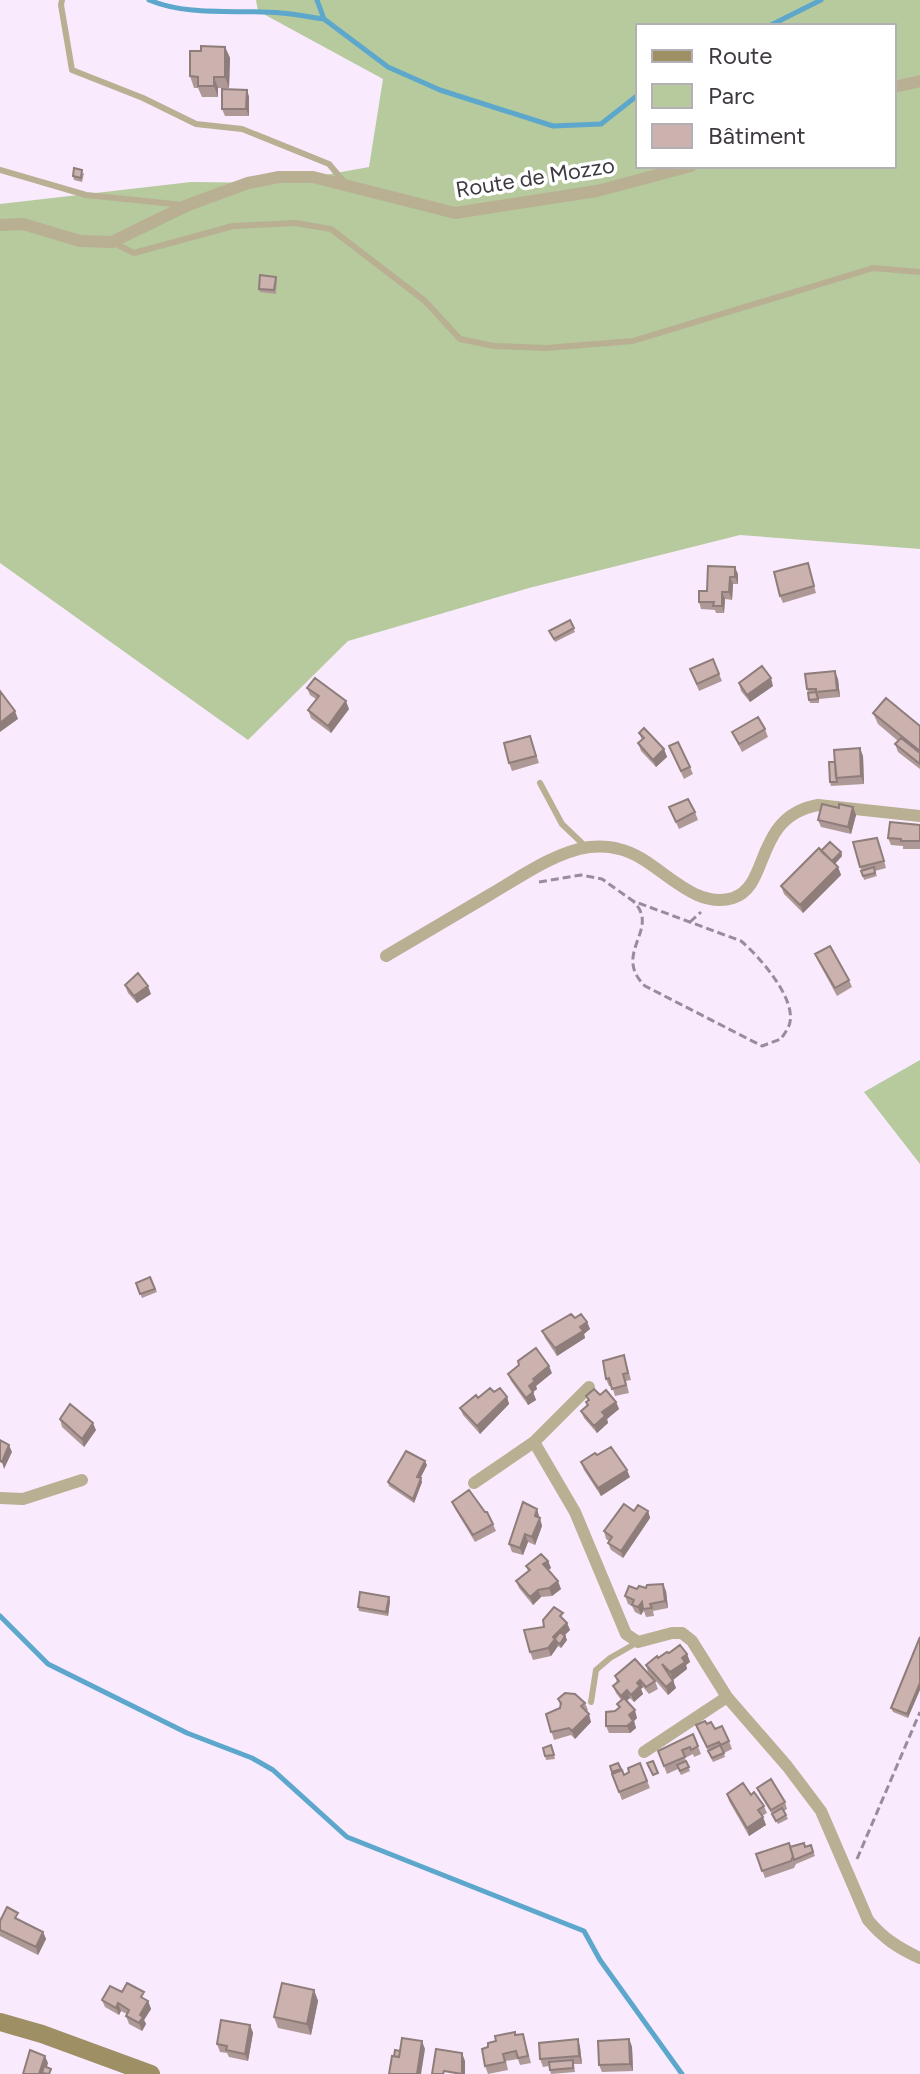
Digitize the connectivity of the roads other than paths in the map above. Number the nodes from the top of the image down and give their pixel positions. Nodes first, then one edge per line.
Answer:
1 (62, 0) edge
2 (920, 81) edge
3 (896, 87) edge
4 (683, 168) edge
5 (0, 170) edge
6 (346, 185) junction
7 (188, 205) junction
8 (0, 225) edge
9 (112, 242) junction
10 (920, 272) edge
11 (540, 783) dead end
12 (920, 816) edge
13 (586, 847) junction
14 (386, 956) dead end
15 (589, 1387) dead end
16 (534, 1442) junction
17 (82, 1480) dead end
18 (474, 1483) dead end
19 (0, 1498) edge
20 (638, 1642) junction
21 (727, 1697) junction
22 (591, 1702) dead end
23 (644, 1752) dead end
24 (920, 1958) edge
25 (0, 2022) edge
26 (151, 2074) edge

1 - 6 lane
2 - 3 street
4 - 6 street, Route de Mozzo
5 - 7 lane
6 - 7 street, Route de Mozzo
7 - 9 street, Route de Mozzo
8 - 9 street
9 - 10 lane
11 - 13 lane
12 - 13 street
13 - 14 street
15 - 16 street
16 - 18 street
16 - 20 street
17 - 19 street
20 - 21 street
20 - 22 lane
21 - 23 street
21 - 24 street
25 - 26 street

